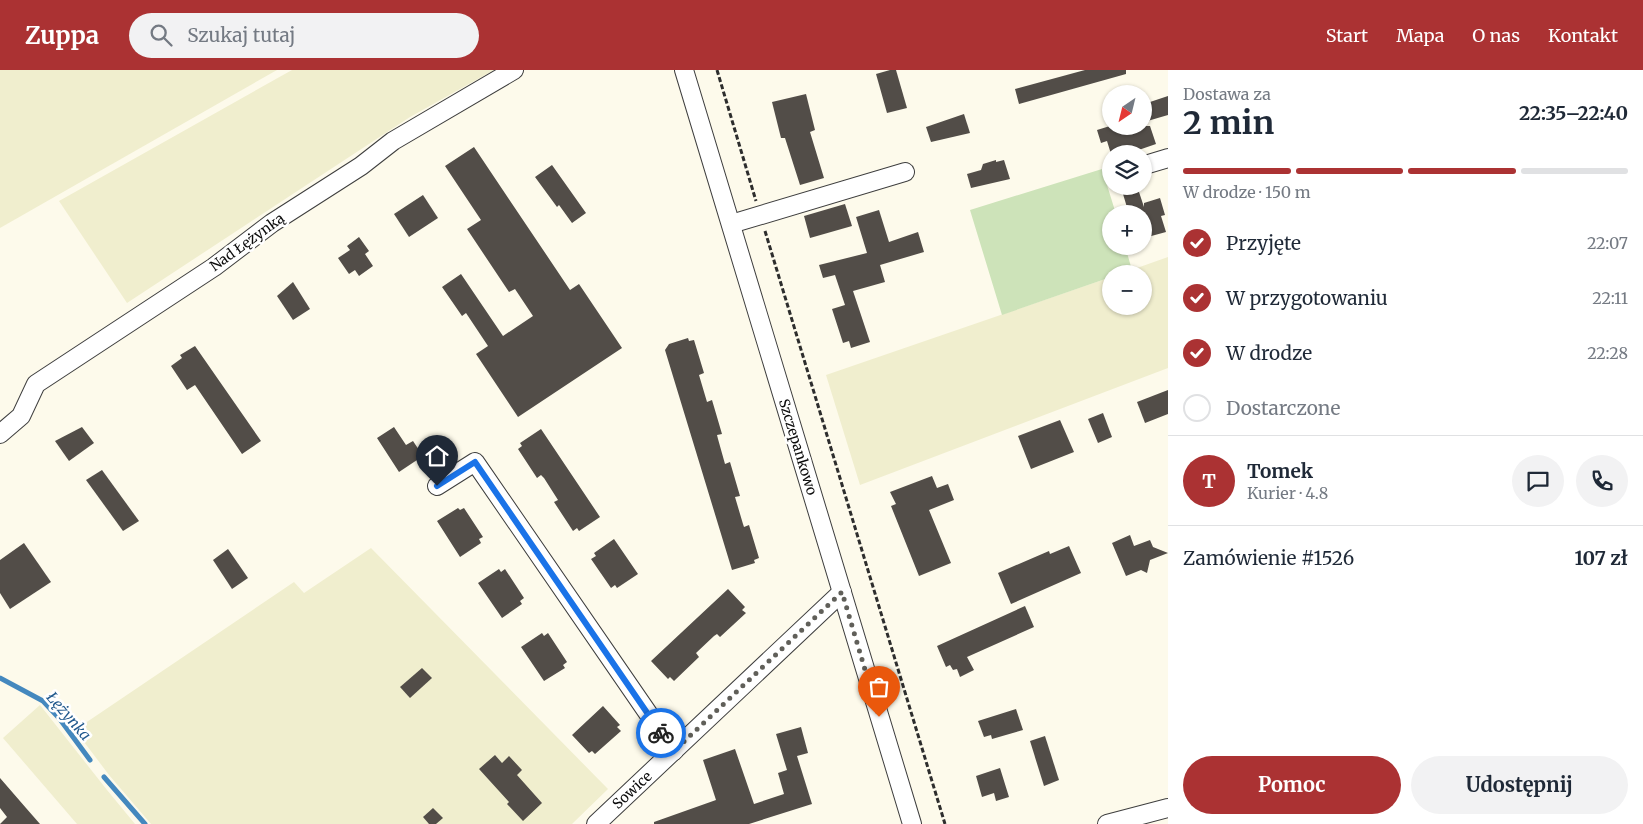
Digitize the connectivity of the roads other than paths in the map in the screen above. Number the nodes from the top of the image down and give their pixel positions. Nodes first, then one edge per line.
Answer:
1 (514, 70) edge
2 (684, 70) edge
3 (1168, 158) edge
4 (1152, 163) edge
5 (905, 172) dead end
6 (731, 224) junction
7 (0, 434) edge
8 (437, 486) dead end
9 (842, 592) junction
10 (674, 751) junction
11 (1168, 808) edge
12 (598, 823) edge
13 (912, 824) edge
14 (1107, 824) edge

1 - 7 street, Nad Łężynką
2 - 6 street, Szczepankowo
3 - 4 street
5 - 6 street
6 - 9 street, Szczepankowo
8 - 10 street
9 - 10 street, Sowice
9 - 13 street, Szczepankowo
10 - 12 street, Sowice
11 - 14 street

